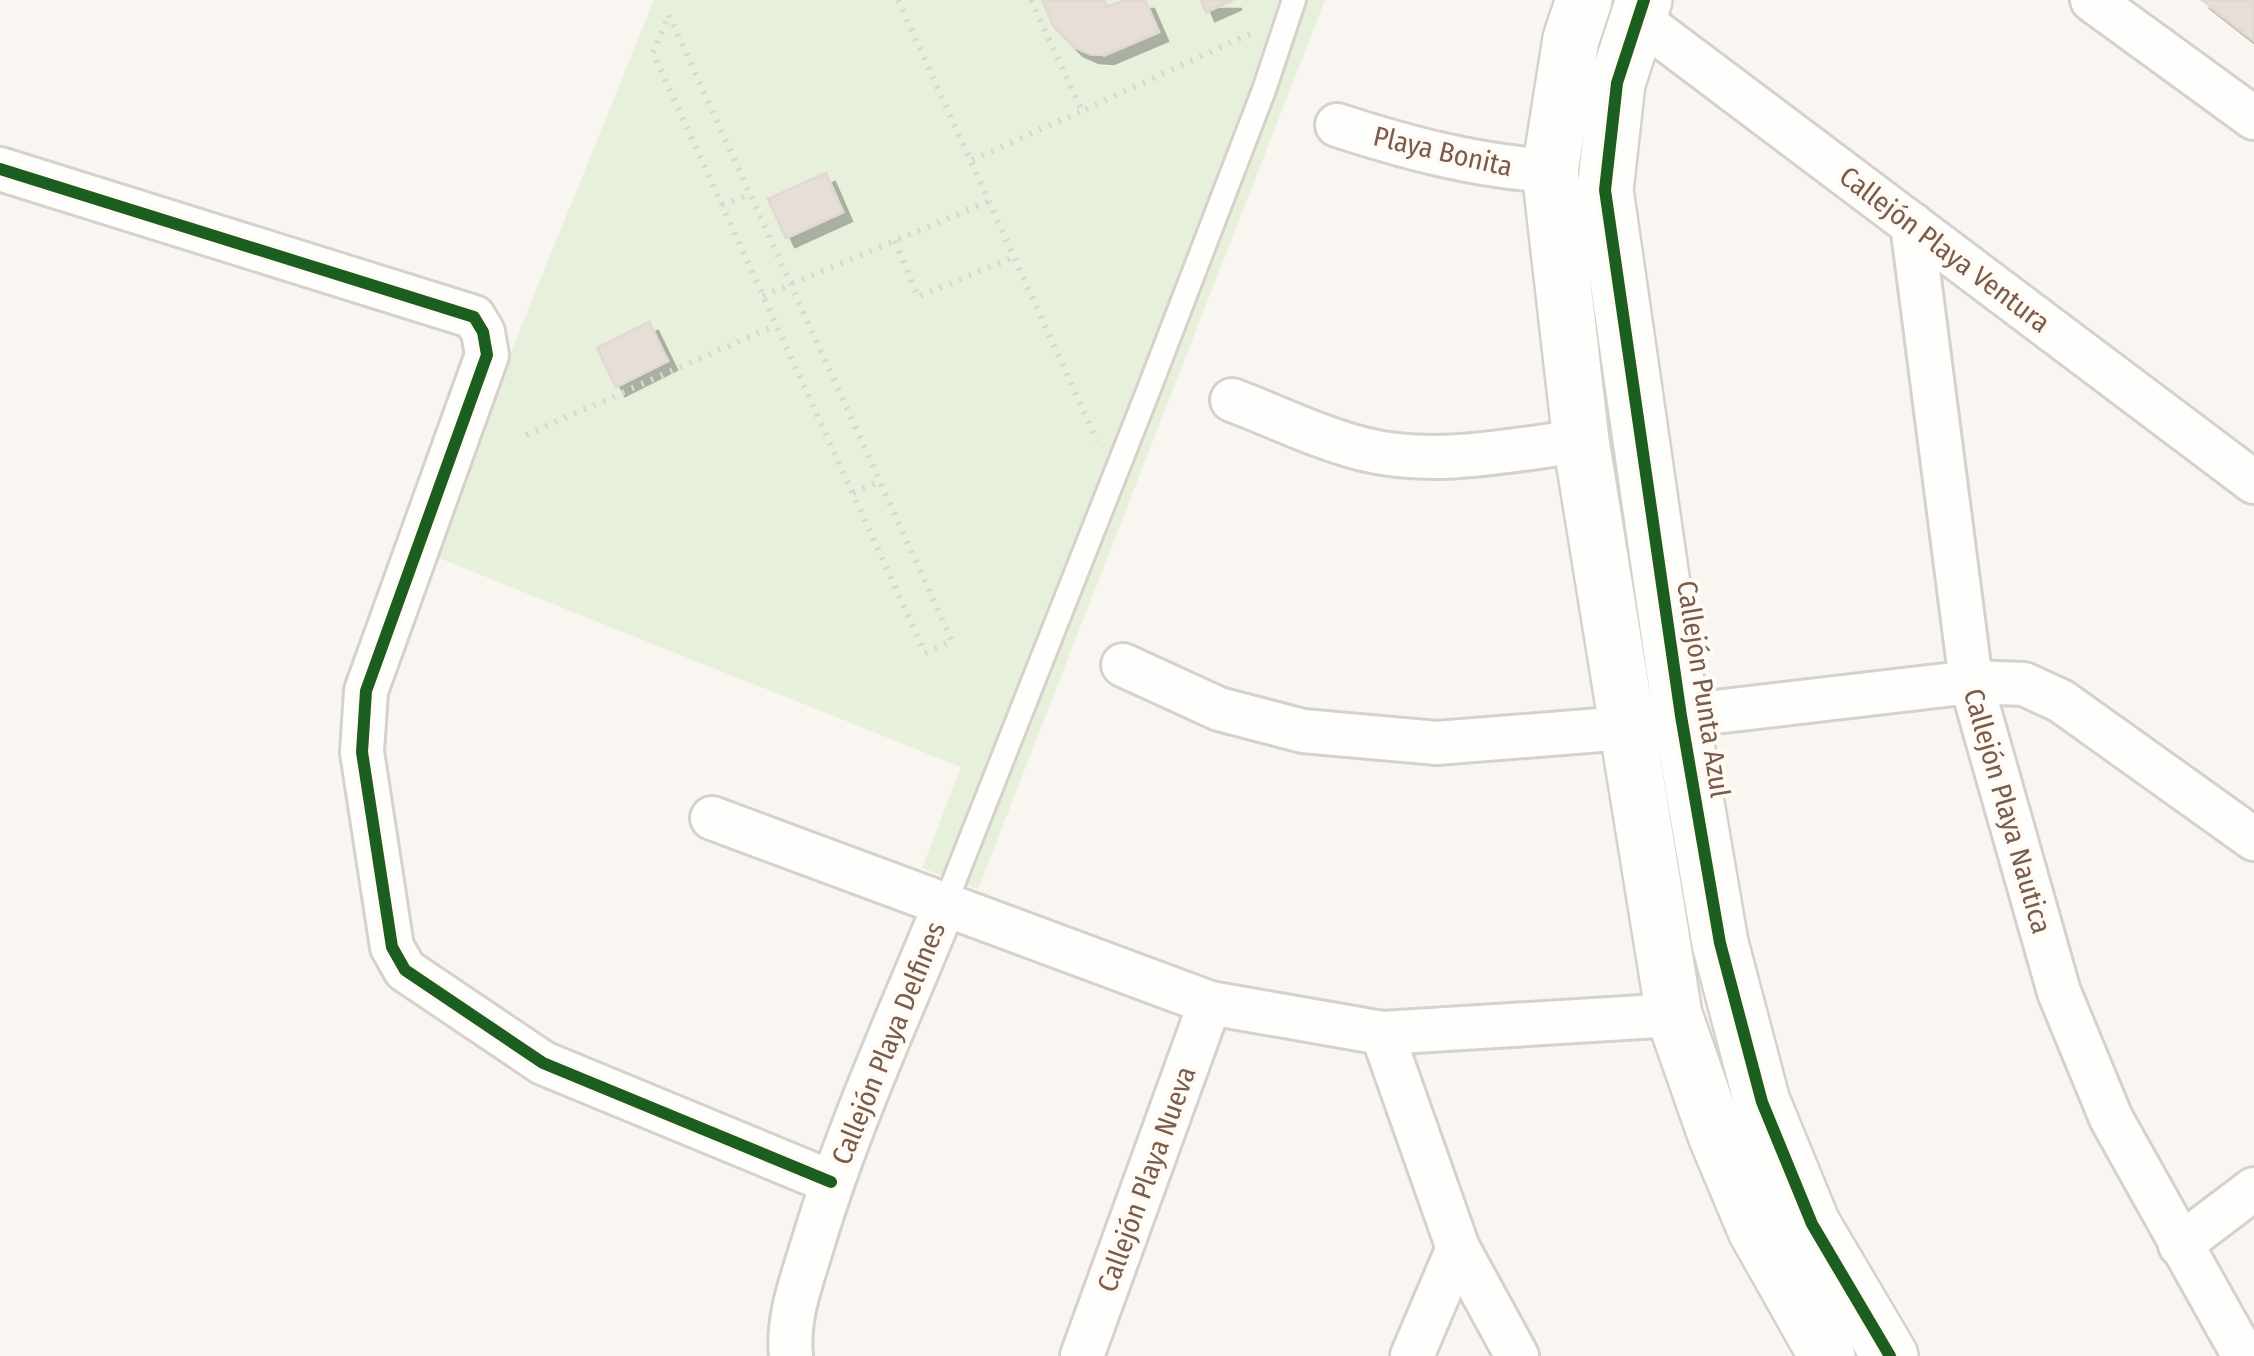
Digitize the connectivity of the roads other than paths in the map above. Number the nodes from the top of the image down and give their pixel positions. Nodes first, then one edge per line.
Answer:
1 (1294, 0) edge
2 (1584, 0) edge
3 (2092, 0) edge
4 (1640, 8) edge
5 (2254, 118) edge
6 (1337, 125) dead end
7 (0, 169) edge
8 (1550, 171) junction
9 (1912, 224) junction
10 (1232, 400) dead end
11 (1581, 441) junction
12 (2254, 482) edge
13 (1124, 665) dead end
14 (1971, 682) junction
15 (1681, 716) junction
16 (1626, 726) junction
17 (712, 818) dead end
18 (2254, 839) edge
19 (945, 904) junction
20 (1210, 1002) junction
21 (1674, 1015) junction
22 (1382, 1034) junction
23 (831, 1182) junction
24 (2254, 1188) edge
25 (2180, 1246) junction
26 (1458, 1248) junction
27 (791, 1356) edge
28 (1082, 1356) edge
29 (1412, 1356) edge
30 (1516, 1356) edge
31 (1827, 1356) edge
32 (1890, 1356) edge
33 (2244, 1356) edge

1 - 19 lane
2 - 8 street
3 - 5 street
4 - 9 street, Callejón Playa Ventura
4 - 15 street, Callejón Punta Azul
6 - 8 street, Playa Bonita
7 - 23 street
8 - 11 street
9 - 12 street, Callejón Playa Ventura
9 - 14 street, Callejón Playa Nautica
10 - 11 street
11 - 16 street
13 - 16 street
14 - 15 street
14 - 18 street
14 - 25 street, Callejón Playa Nautica
15 - 16 street
15 - 32 street, Callejón Punta Azul
16 - 21 street
17 - 19 street
19 - 20 street
19 - 23 street, Callejón Playa Delfines
20 - 22 street
20 - 28 street, Callejón Playa Nueva
21 - 22 street
21 - 31 street
22 - 26 street
23 - 27 street, Callejón Playa Delfines
24 - 25 street
25 - 33 street, Callejón Playa Nautica
26 - 29 street
26 - 30 street

